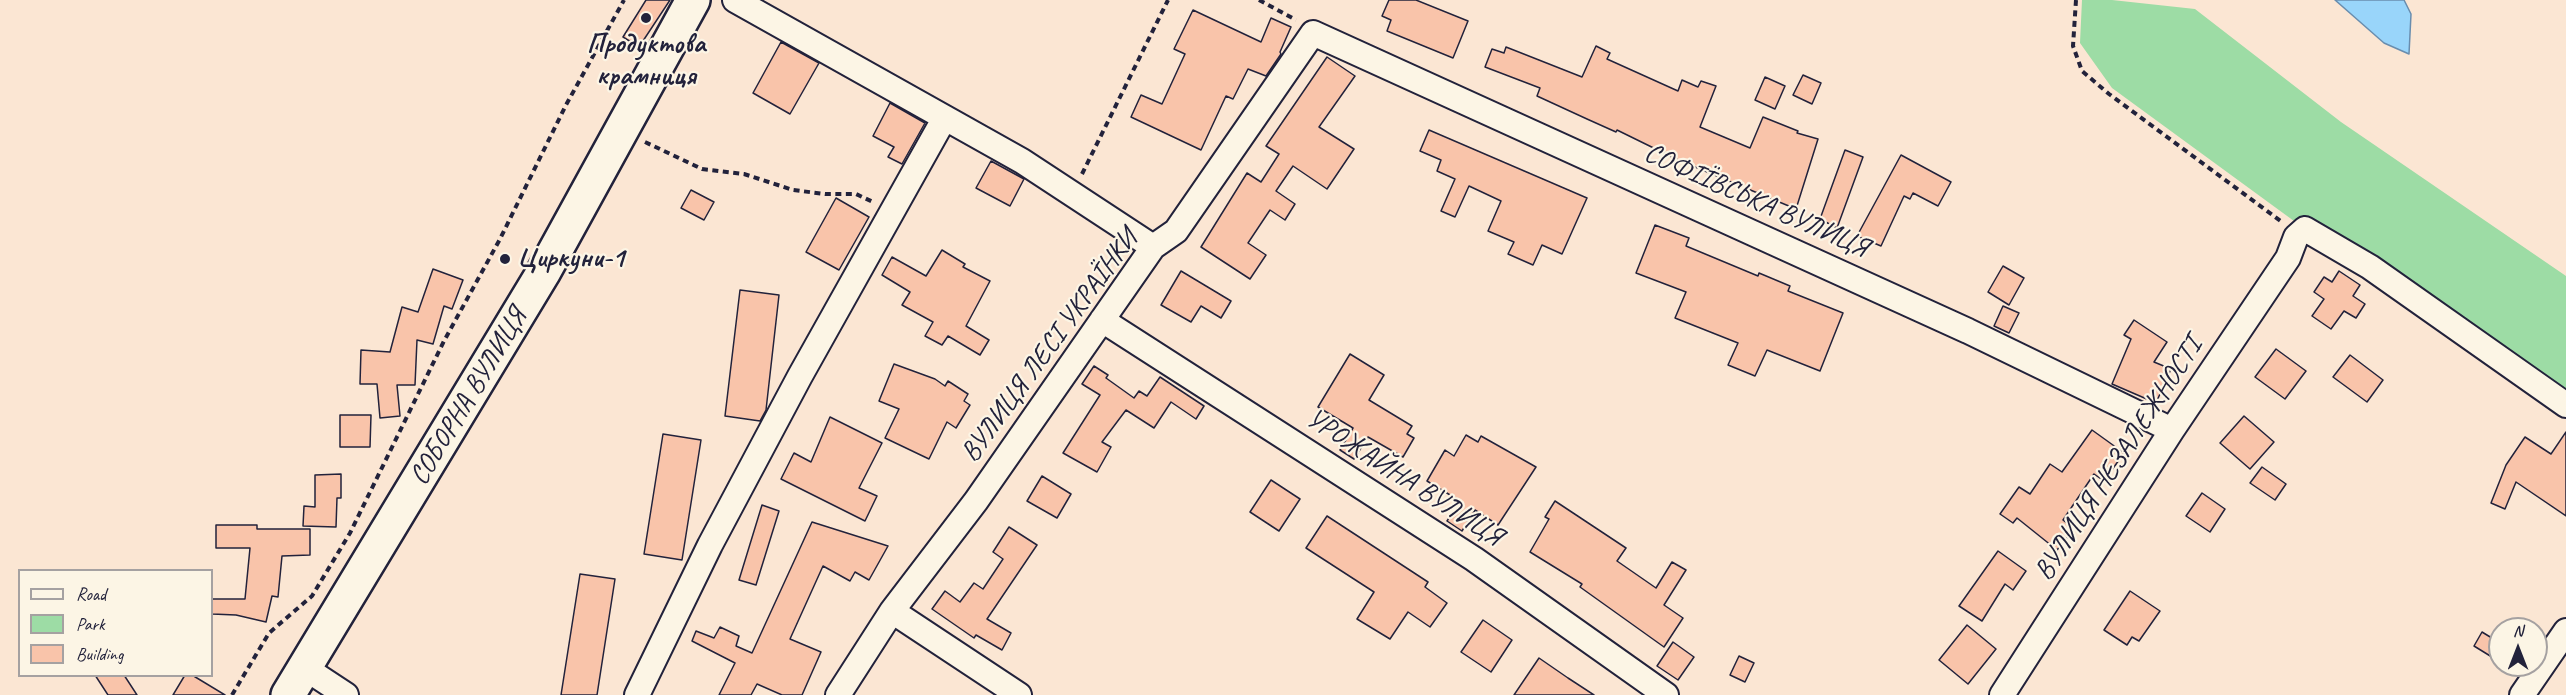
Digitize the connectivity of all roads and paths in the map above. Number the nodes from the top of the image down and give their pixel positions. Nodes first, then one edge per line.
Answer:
1 (624, 0) edge
2 (693, 0) edge
3 (735, 0) edge
4 (1168, 0) edge
5 (1259, 0) edge
6 (2076, 0) edge
7 (1313, 33) junction
8 (944, 119) junction
9 (645, 142) dead end
10 (1072, 194) junction
11 (894, 210) junction
12 (1153, 247) junction
13 (2292, 247) junction
14 (1102, 320) junction
15 (2566, 405) edge
16 (2172, 430) junction
17 (892, 611) junction
18 (2566, 631) edge
19 (305, 668) junction
20 (232, 695) edge
21 (288, 695) edge
22 (346, 695) edge
23 (637, 695) edge
24 (838, 695) edge
25 (1019, 695) edge
26 (1666, 695) edge
27 (2002, 695) edge
28 (2522, 695) edge

1 - 20 path
2 - 19 street, СОБОРНА ВУЛИЦЯ
3 - 8 street
4 - 10 path
5 - 7 path
6 - 13 path
7 - 12 street, ВУЛИЦЯ ЛЕСІ УКРАЇНКИ
7 - 16 street, СОФІЇВСЬКА ВУЛИЦЯ
8 - 10 street
8 - 11 street
9 - 11 path
10 - 12 street
11 - 23 street
12 - 14 street, ВУЛИЦЯ ЛЕСІ УКРАЇНКИ
13 - 15 street
13 - 16 street, ВУЛИЦЯ НЕЗАЛЕЖНОСТІ
14 - 17 street, ВУЛИЦЯ ЛЕСІ УКРАЇНКИ
14 - 26 street, УРОЖАЙНА ВУЛИЦЯ
16 - 27 street, ВУЛИЦЯ НЕЗАЛЕЖНОСТІ
17 - 24 street, ВУЛИЦЯ ЛЕСІ УКРАЇНКИ
17 - 25 street
18 - 28 street
19 - 21 street, СОБОРНА ВУЛИЦЯ
19 - 22 street

